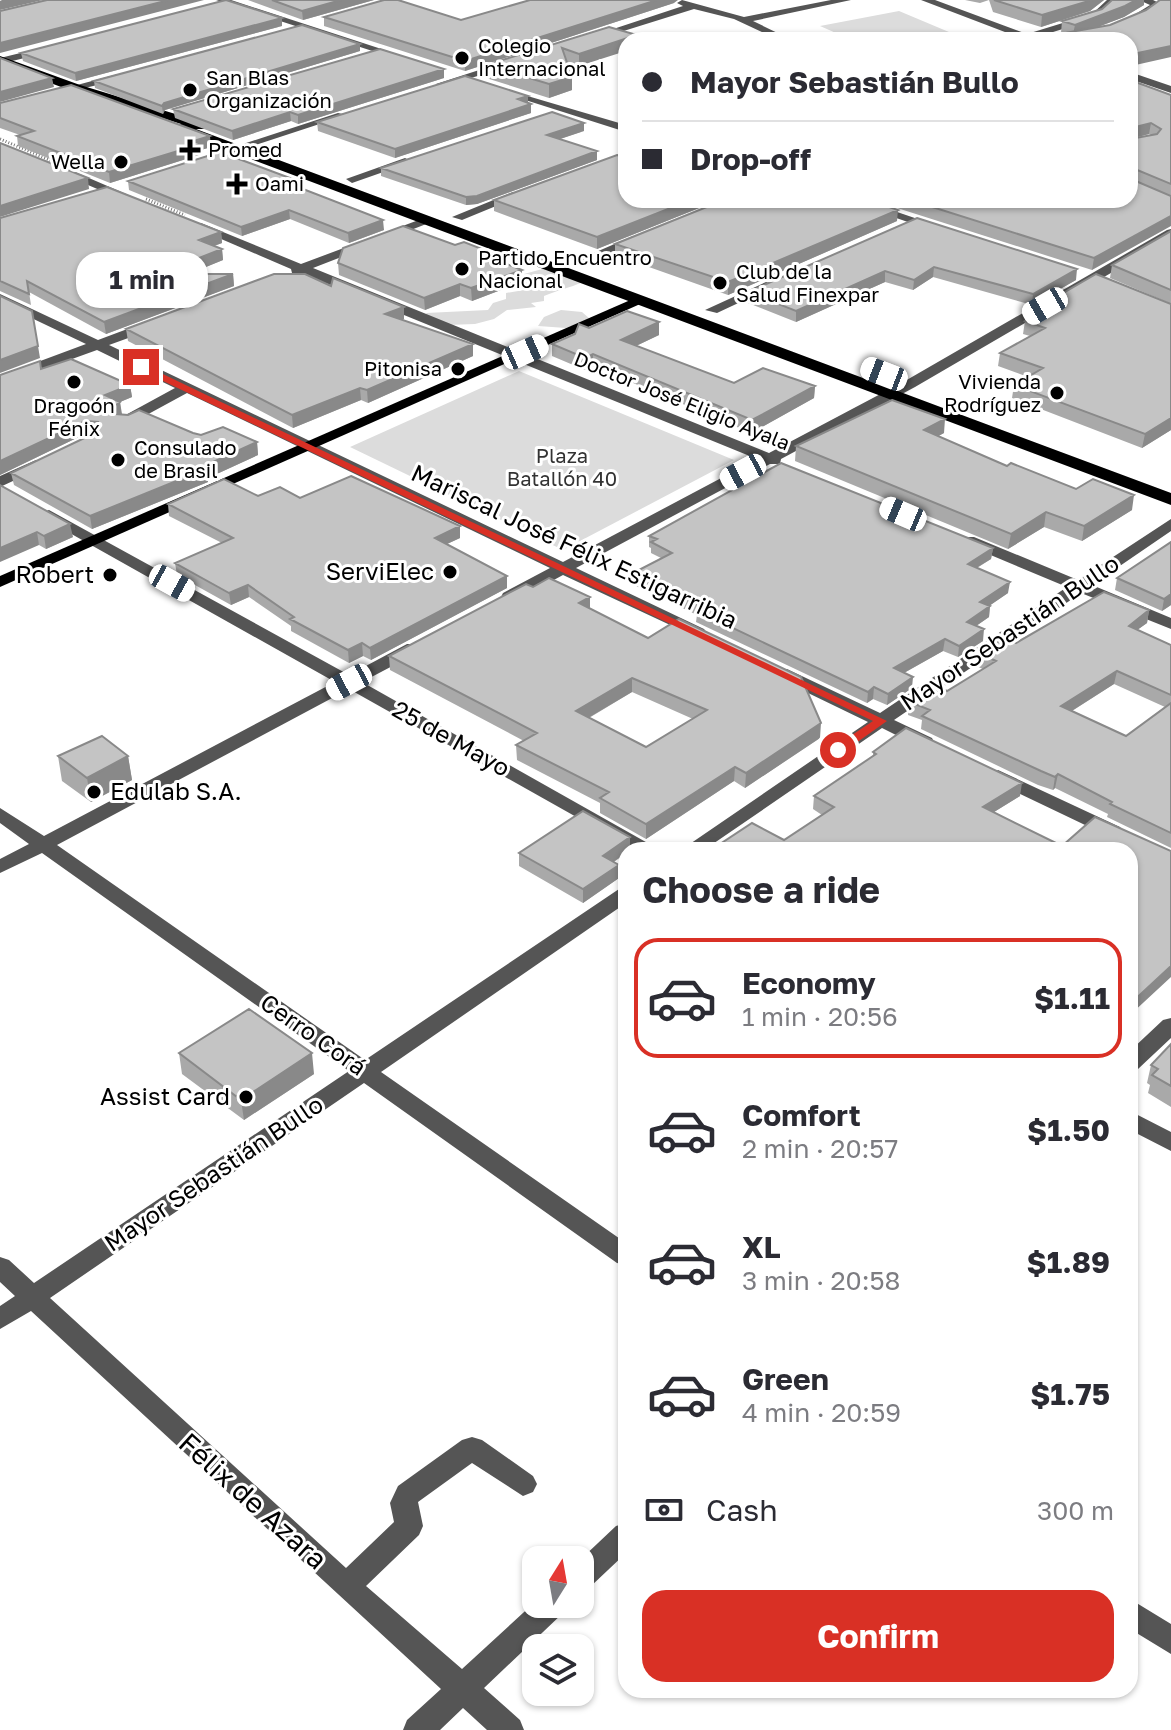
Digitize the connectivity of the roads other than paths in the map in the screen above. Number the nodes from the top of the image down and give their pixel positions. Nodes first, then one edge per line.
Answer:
1 (671, 0) edge
2 (846, 0) edge
3 (926, 0) edge
4 (1113, 0) edge
5 (1144, 0) edge
6 (224, 2) edge
7 (693, 6) junction
8 (331, 19) edge
9 (742, 20) junction
10 (1128, 22) edge
11 (303, 26) junction
12 (288, 30) edge
13 (769, 32) edge
14 (1012, 32) edge
15 (1050, 32) edge
16 (578, 41) edge
17 (51, 48) edge
18 (381, 51) junction
19 (366, 55) edge
20 (6, 56) edge
21 (521, 59) edge
22 (408, 60) edge
23 (436, 68) edge
24 (124, 75) edge
25 (463, 77) junction
26 (1138, 78) edge
27 (80, 83) junction
28 (433, 86) edge
29 (1171, 90) edge
30 (41, 96) edge
31 (188, 108) edge
32 (563, 109) junction
33 (359, 110) edge
34 (171, 113) junction
35 (538, 117) edge
36 (618, 126) edge
37 (214, 128) junction
38 (253, 143) junction
39 (235, 149) junction
40 (424, 155) edge
41 (190, 163) edge
42 (54, 167) edge
43 (352, 179) junction
44 (131, 182) edge
45 (109, 189) junction
46 (528, 191) edge
47 (84, 197) edge
48 (136, 201) edge
49 (875, 208) edge
50 (458, 217) junction
51 (178, 218) edge
52 (428, 221) junction
53 (916, 221) junction
54 (902, 227) edge
55 (946, 231) edge
56 (1171, 233) edge
57 (647, 235) edge
58 (579, 262) junction
59 (301, 269) junction
60 (1078, 273) edge
61 (287, 274) edge
62 (1099, 280) junction
63 (777, 282) edge
64 (0, 298) edge
65 (640, 301) junction
66 (712, 310) junction
67 (170, 318) edge
68 (97, 345) junction
69 (518, 355) junction
70 (0, 381) edge
71 (910, 384) junction
72 (185, 388) junction
73 (890, 394) junction
74 (125, 421) edge
75 (308, 447) junction
76 (54, 457) edge
77 (1108, 458) junction
78 (769, 459) junction
79 (786, 465) edge
80 (1171, 482) edge
81 (4, 488) edge
82 (1171, 499) edge
83 (38, 508) edge
84 (1171, 524) edge
85 (947, 532) edge
86 (95, 540) junction
87 (563, 569) junction
88 (0, 582) edge
89 (1080, 586) junction
90 (486, 609) edge
91 (1171, 624) edge
92 (431, 638) edge
93 (709, 639) edge
94 (767, 666) edge
95 (349, 682) junction
96 (881, 721) junction
97 (937, 747) edge
98 (978, 767) edge
99 (0, 814) edge
100 (1130, 839) edge
101 (636, 842) edge
102 (703, 842) edge
103 (43, 844) junction
104 (0, 867) edge
105 (618, 899) edge
106 (1171, 1025) edge
107 (1138, 1056) edge
108 (365, 1071) junction
109 (1138, 1124) edge
110 (1171, 1143) edge
111 (618, 1250) edge
112 (0, 1267) edge
113 (31, 1298) junction
114 (0, 1319) edge
115 (523, 1484) dead end
116 (618, 1542) edge
117 (594, 1565) edge
118 (346, 1586) junction
119 (538, 1618) edge
120 (1138, 1618) edge
121 (1171, 1641) edge
122 (463, 1688) junction
123 (418, 1730) edge
124 (509, 1730) edge

1 - 7 street
2 - 9 street
3 - 14 street
4 - 15 street
5 - 10 street
6 - 11 street
7 - 9 street
7 - 16 street
8 - 11 street
9 - 13 street
11 - 12 street
11 - 18 street
17 - 20 street
18 - 19 street
18 - 22 street
20 - 27 highway
21 - 25 street
23 - 25 street
24 - 27 street
25 - 28 street
25 - 32 street
26 - 29 street
27 - 30 street
27 - 34 highway
27 - 37 highway
27 - 39 highway
31 - 34 street
32 - 35 street
32 - 36 street
33 - 38 street
34 - 37 highway
37 - 38 highway
38 - 39 street
38 - 43 highway
39 - 41 street
39 - 52 highway
40 - 43 street
42 - 45 street
43 - 50 highway
44 - 45 street
45 - 47 street
45 - 48 street
46 - 50 street
49 - 53 street
50 - 58 highway
51 - 59 street, Doctor José Eligio Ayala
52 - 59 street
52 - 65 highway
53 - 54 street
53 - 55 street
56 - 62 street
57 - 58 street
58 - 66 highway
59 - 61 street
59 - 69 street, Doctor José Eligio Ayala
60 - 62 street
62 - 71 street
63 - 66 street
64 - 68 street, Mariscal José Félix Estigarribia
65 - 69 main road
65 - 73 highway
66 - 71 highway
67 - 68 street
68 - 70 street
68 - 72 street, Mariscal José Félix Estigarribia
69 - 75 main road
69 - 78 street, Doctor José Eligio Ayala
71 - 73 street
71 - 77 highway
72 - 74 street
72 - 75 street, Mariscal José Félix Estigarribia
73 - 77 highway
73 - 78 street
73 - 82 highway
75 - 86 main road
75 - 87 street, Mariscal José Félix Estigarribia
76 - 81 street
77 - 80 highway
78 - 79 street, Doctor José Eligio Ayala
78 - 87 street
83 - 86 street, 25 de Mayo
84 - 89 street, Mayor Sebastián Bullo
85 - 89 street
86 - 88 main road
86 - 95 street, 25 de Mayo
87 - 90 street
87 - 93 street, Mariscal José Félix Estigarribia
89 - 91 street
89 - 96 street, Mayor Sebastián Bullo
92 - 95 street
94 - 96 street
95 - 101 street, 25 de Mayo
95 - 103 street
96 - 97 street
96 - 102 street, Mayor Sebastián Bullo
98 - 100 street
99 - 103 street, Cerro Corá
103 - 104 street
103 - 108 street, Cerro Corá
105 - 108 street, Mayor Sebastián Bullo
106 - 107 street
108 - 111 street, Cerro Corá
108 - 113 street, Mayor Sebastián Bullo
109 - 110 street
112 - 113 street, Félix de Azara
113 - 114 street, Mayor Sebastián Bullo
113 - 118 street, Félix de Azara
115 - 118 street
116 - 117 street
118 - 122 street, Félix de Azara
119 - 122 street
120 - 121 street
122 - 123 street
122 - 124 street, Félix de Azara

